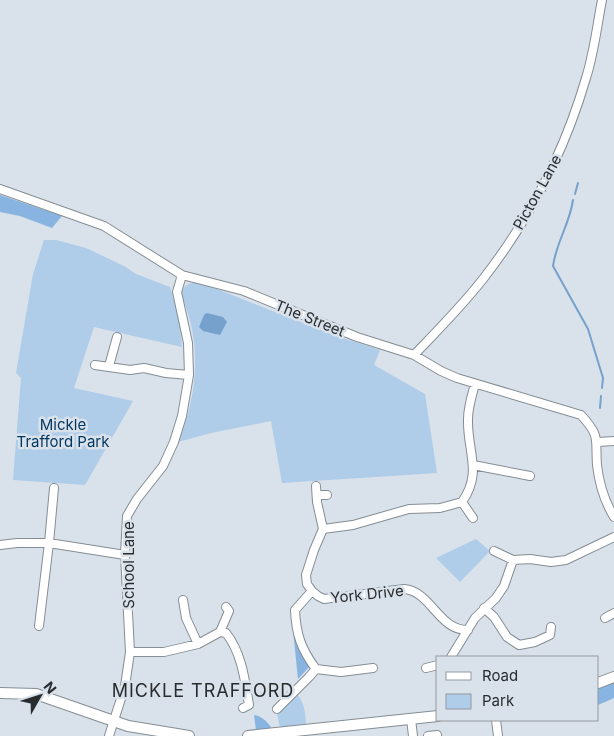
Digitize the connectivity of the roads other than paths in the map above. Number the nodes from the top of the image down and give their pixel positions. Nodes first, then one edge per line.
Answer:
1 (602, 0) edge
2 (0, 189) edge
3 (182, 275) junction
4 (117, 337) dead end
5 (414, 355) junction
6 (95, 364) dead end
7 (108, 366) junction
8 (189, 375) junction
9 (475, 384) junction
10 (614, 441) edge
11 (598, 442) junction
12 (473, 465) junction
13 (530, 476) dead end
14 (316, 486) dead end
15 (54, 488) dead end
16 (317, 495) junction
17 (327, 495) dead end
18 (462, 502) junction
19 (614, 517) edge
20 (473, 518) dead end
21 (323, 529) junction
22 (614, 537) edge
23 (49, 543) junction
24 (0, 545) edge
25 (494, 551) dead end
26 (125, 555) junction
27 (513, 560) junction
28 (312, 591) junction
29 (183, 600) dead end
30 (484, 608) junction
31 (230, 610) dead end
32 (614, 614) edge
33 (606, 618) dead end
34 (39, 626) dead end
35 (551, 627) dead end
36 (468, 630) junction
37 (220, 632) junction
38 (198, 644) junction
39 (130, 652) junction
40 (452, 656) edge
41 (360, 660) dead end
42 (436, 666) edge
43 (363, 668) junction
44 (373, 668) dead end
45 (426, 668) dead end
46 (316, 669) junction
47 (614, 677) edge
48 (599, 683) edge
49 (0, 693) edge
50 (243, 708) dead end
51 (277, 709) dead end
52 (436, 716) edge
53 (411, 719) junction
54 (115, 721) junction
55 (496, 721) edge
56 (437, 735) edge
57 (109, 736) edge
58 (189, 736) edge
59 (248, 736) edge
60 (413, 736) edge
61 (428, 736) edge
62 (498, 736) edge

1 - 5 street, Picton Lane
2 - 3 street, The Street
3 - 5 street, The Street
3 - 8 street, School Lane
4 - 7 street
5 - 9 street, The Street
6 - 7 street
7 - 8 street
8 - 26 street, School Lane
9 - 11 street, The Street
9 - 12 street
10 - 11 street
11 - 19 street
12 - 13 street
12 - 18 street
14 - 16 street
15 - 23 street
16 - 17 street
16 - 21 street
18 - 20 street
18 - 21 street
21 - 28 street, York Drive
22 - 27 street
23 - 24 street
23 - 26 street
23 - 34 street
25 - 27 street
26 - 39 street, School Lane
27 - 30 street
28 - 36 street, York Drive
28 - 46 street
29 - 38 street
30 - 35 street
30 - 36 street
31 - 37 street
32 - 33 street
36 - 40 street
37 - 38 street
37 - 50 street
38 - 39 street
39 - 54 street, School Lane
41 - 43 street
42 - 45 street
43 - 44 street
43 - 46 street
46 - 51 street
47 - 48 main road
49 - 54 main road
52 - 53 main road
53 - 59 main road
53 - 60 street
54 - 57 street, School Lane
54 - 58 main road
55 - 62 street
56 - 61 street

